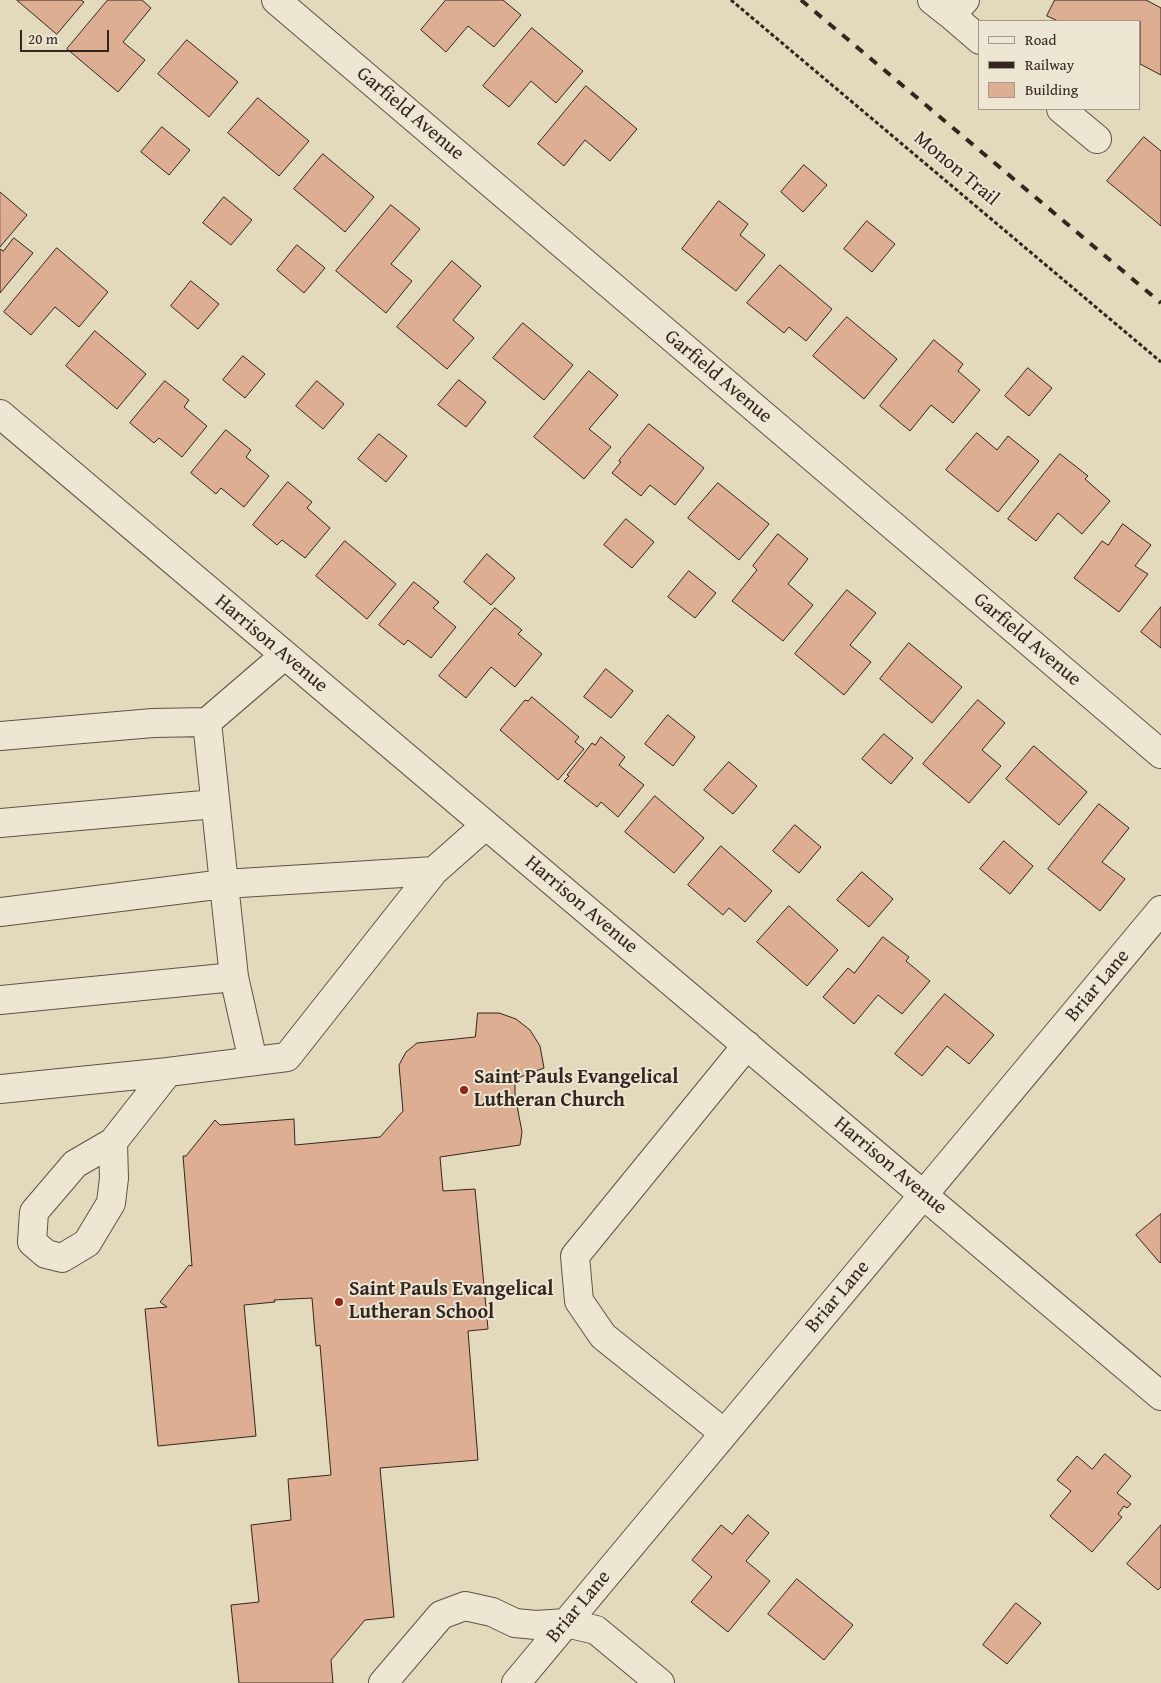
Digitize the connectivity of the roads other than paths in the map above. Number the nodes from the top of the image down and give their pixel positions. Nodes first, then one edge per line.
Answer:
1 (276, 0) edge
2 (949, 5) edge
3 (978, 38) edge
4 (1062, 110) edge
5 (1097, 139) dead end
6 (0, 414) edge
7 (285, 655) junction
8 (207, 722) junction
9 (0, 736) edge
10 (1161, 754) edge
11 (215, 804) junction
12 (0, 823) edge
13 (486, 825) junction
14 (434, 871) junction
15 (224, 884) junction
16 (1161, 910) edge
17 (0, 912) edge
18 (234, 977) junction
19 (0, 1000) edge
20 (747, 1046) junction
21 (252, 1061) junction
22 (168, 1072) junction
23 (0, 1089) edge
24 (113, 1142) dead end
25 (924, 1195) junction
26 (1161, 1396) edge
27 (724, 1433) junction
28 (566, 1623) junction
29 (384, 1683) edge
30 (516, 1683) edge
31 (660, 1683) edge

1 - 10 street, Garfield Avenue
2 - 3 street
4 - 5 street
6 - 7 street, Harrison Avenue
7 - 8 street
7 - 13 street, Harrison Avenue
8 - 9 street
8 - 11 street
11 - 12 street
11 - 15 street
13 - 14 street
13 - 20 street, Harrison Avenue
14 - 15 street
14 - 21 street
15 - 17 street
15 - 18 street
16 - 25 street, Briar Lane
18 - 19 street
18 - 21 street
20 - 25 street, Harrison Avenue
20 - 27 street
21 - 22 street
22 - 23 street
22 - 24 street
25 - 26 street, Harrison Avenue
25 - 27 street, Briar Lane
27 - 28 street, Briar Lane
28 - 29 street
28 - 30 street, Briar Lane
28 - 31 street

